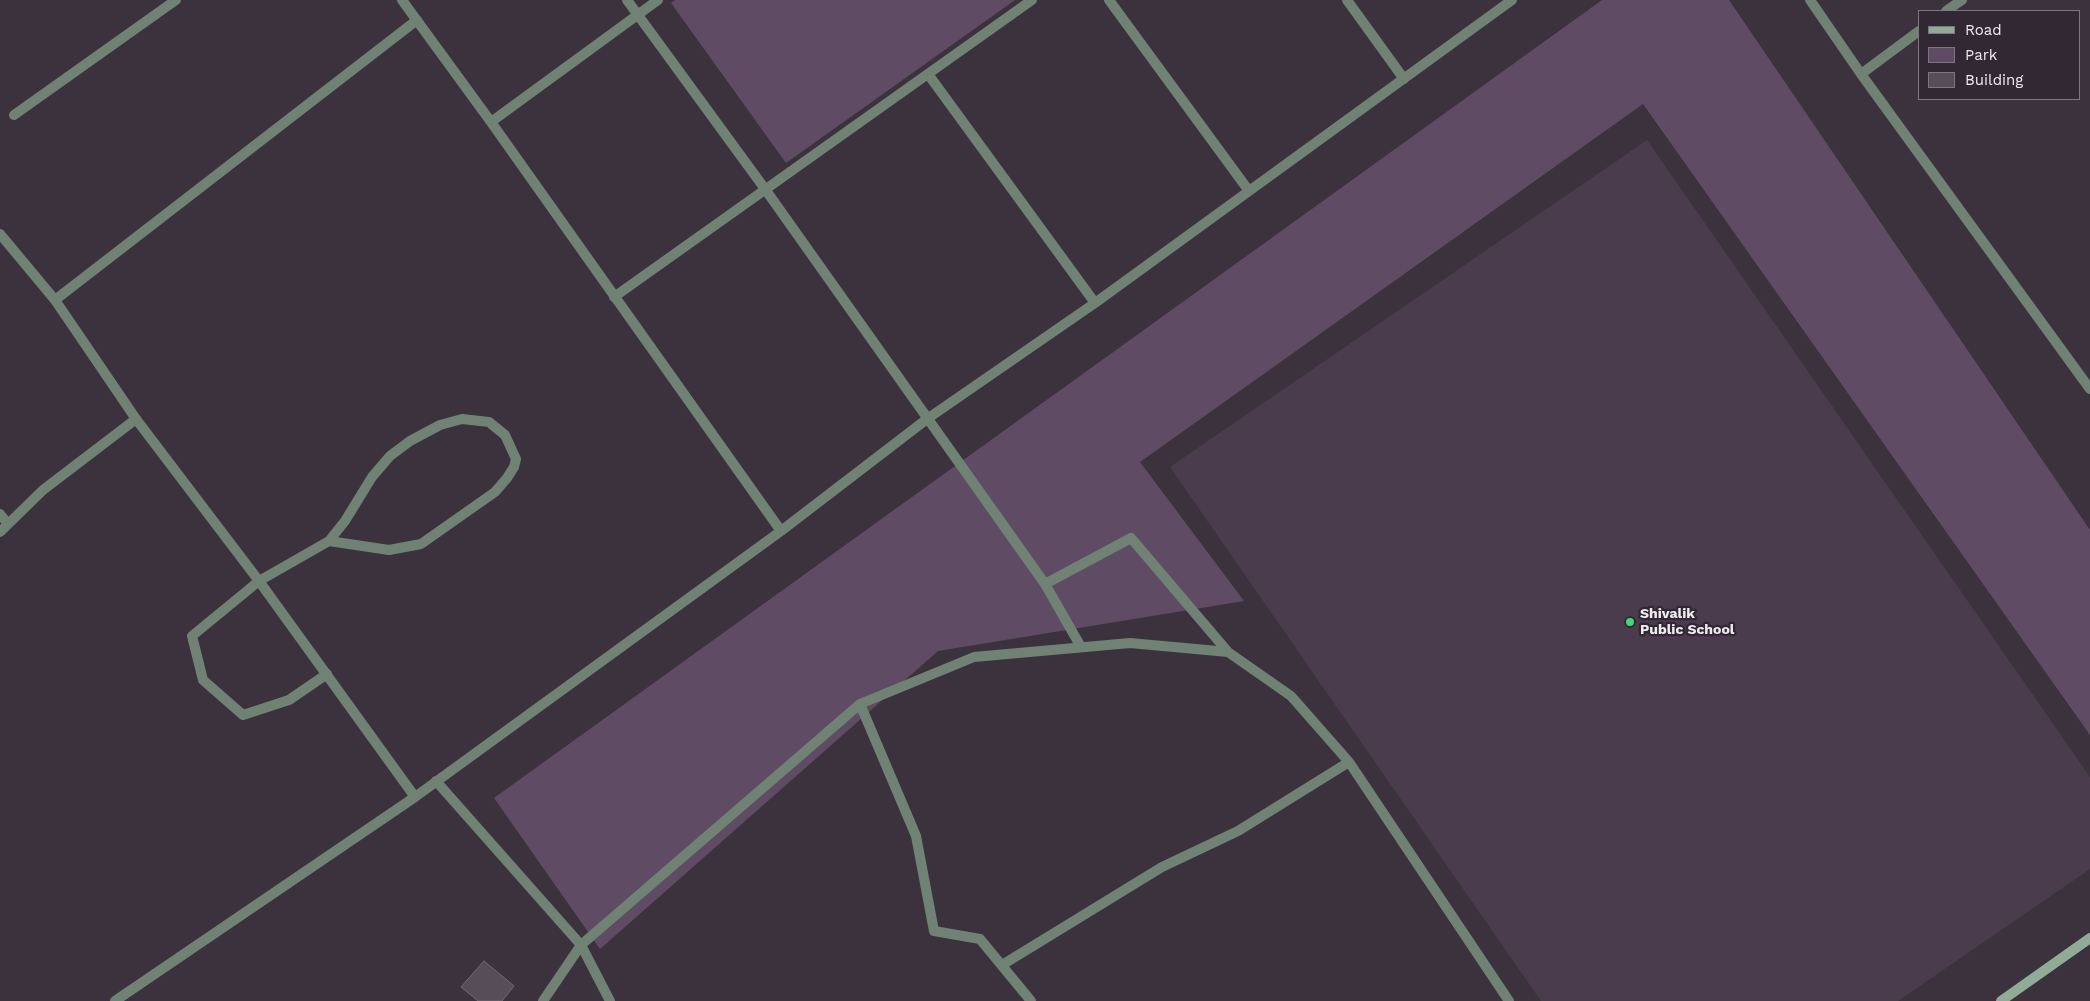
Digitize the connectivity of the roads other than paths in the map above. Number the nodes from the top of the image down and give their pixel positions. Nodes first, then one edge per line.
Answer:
1 (176, 0) edge
2 (402, 0) edge
3 (627, 0) edge
4 (658, 0) edge
5 (1032, 0) edge
6 (1109, 0) edge
7 (1347, 0) edge
8 (1512, 0) edge
9 (1810, 0) edge
10 (1962, 0) edge
11 (1947, 10) edge
12 (638, 15) junction
13 (417, 20) junction
14 (1918, 33) edge
15 (928, 74) junction
16 (1861, 74) junction
17 (1404, 79) junction
18 (14, 115) dead end
19 (491, 122) junction
20 (765, 189) junction
21 (1249, 191) junction
22 (0, 234) edge
23 (614, 297) junction
24 (55, 300) junction
25 (1095, 303) junction
26 (2090, 389) edge
27 (136, 419) junction
28 (926, 419) junction
29 (0, 514) edge
30 (4, 528) edge
31 (781, 531) junction
32 (329, 541) junction
33 (260, 581) junction
34 (1045, 584) junction
35 (1081, 647) junction
36 (1228, 652) junction
37 (327, 674) junction
38 (860, 704) junction
39 (1348, 762) junction
40 (436, 782) junction
41 (415, 797) junction
42 (2090, 938) edge
43 (581, 945) junction
44 (1002, 965) junction
45 (115, 1001) edge
46 (543, 1001) edge
47 (610, 1001) edge
48 (1032, 1001) edge
49 (1509, 1001) edge
50 (2002, 1001) edge

1 - 18 street
2 - 13 street
3 - 12 street
4 - 12 street
5 - 15 street
6 - 21 street
7 - 17 street
8 - 17 street
9 - 16 street
10 - 11 street
12 - 19 street
12 - 20 street
13 - 19 street
13 - 24 street
14 - 16 street
15 - 20 street
15 - 25 street
16 - 26 street
17 - 21 street
19 - 23 street
20 - 23 street
20 - 28 street
21 - 25 street
22 - 24 street
23 - 31 street
24 - 27 street
25 - 28 street
27 - 30 street
27 - 33 street
28 - 31 street
28 - 34 street
29 - 30 street
31 - 40 street
32 - 32 street
32 - 33 street
33 - 37 street
33 - 37 street
34 - 35 street
34 - 36 street
35 - 36 street
35 - 38 street
36 - 39 street
37 - 41 street
38 - 43 street
38 - 44 street
39 - 44 street
39 - 49 street
40 - 41 street
40 - 43 street
41 - 45 street
42 - 50 street
43 - 46 street
43 - 47 street
44 - 48 street

